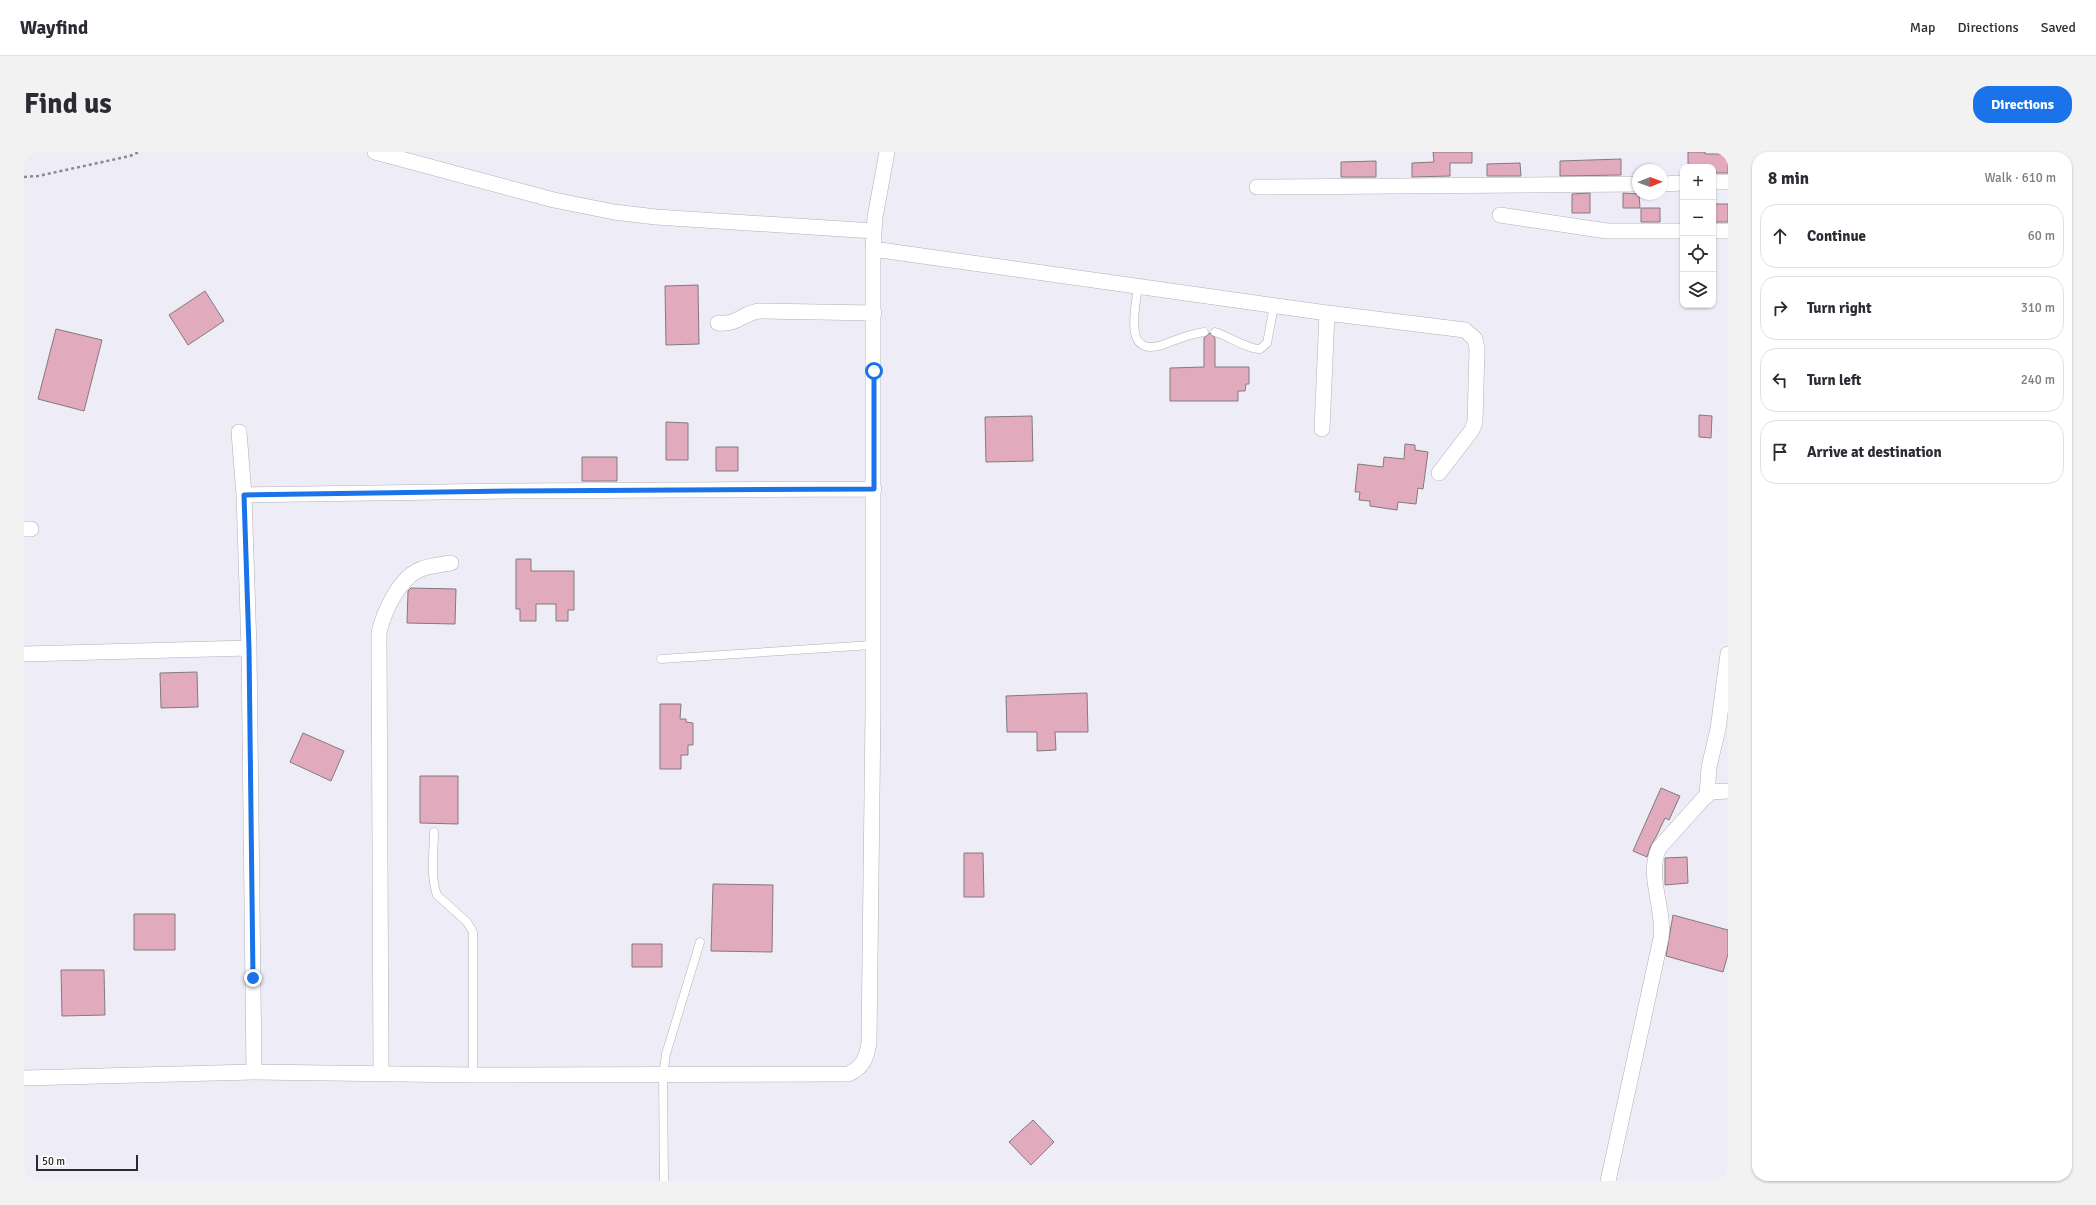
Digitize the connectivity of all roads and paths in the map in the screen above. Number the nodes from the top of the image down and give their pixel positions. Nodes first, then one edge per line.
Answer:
1 (139, 152) edge
2 (375, 152) edge
3 (887, 152) edge
4 (24, 177) edge
5 (1716, 182) edge
6 (1728, 182) edge
7 (1680, 183) edge
8 (1632, 184) edge
9 (1668, 184) edge
10 (1257, 187) dead end
11 (1500, 215) dead end
12 (874, 231) junction
13 (1680, 231) edge
14 (1716, 231) edge
15 (1728, 231) edge
16 (873, 249) junction
17 (1138, 286) junction
18 (1274, 306) junction
19 (874, 313) junction
20 (1327, 313) junction
21 (718, 323) dead end
22 (1204, 332) dead end
23 (1215, 332) dead end
24 (1322, 429) dead end
25 (239, 432) dead end
26 (1439, 473) dead end
27 (874, 489) junction
28 (244, 495) junction
29 (450, 564) dead end
30 (872, 645) junction
31 (249, 648) junction
32 (24, 654) edge
33 (1728, 654) edge
34 (661, 659) dead end
35 (1728, 791) edge
36 (1707, 795) junction
37 (434, 832) dead end
38 (700, 942) dead end
39 (254, 1072) junction
40 (381, 1074) junction
41 (472, 1075) junction
42 (663, 1075) junction
43 (24, 1078) edge
44 (664, 1181) edge
45 (1608, 1181) edge

1 - 4 path
2 - 12 street
3 - 12 street
5 - 6 street
7 - 9 street
8 - 10 street
11 - 13 street
12 - 16 street
14 - 15 street
16 - 17 street
16 - 19 street
17 - 18 street
17 - 22 lane
18 - 20 street
18 - 23 lane
19 - 21 street
19 - 27 street
20 - 24 street
20 - 26 street
25 - 28 street
27 - 28 street
27 - 30 street
28 - 31 street
29 - 40 street
30 - 34 lane
30 - 42 street
31 - 32 street
31 - 39 street
33 - 36 street
35 - 36 street
36 - 45 street
37 - 41 lane
38 - 42 lane
39 - 40 street
39 - 43 street
40 - 41 street
41 - 42 street
42 - 44 lane

